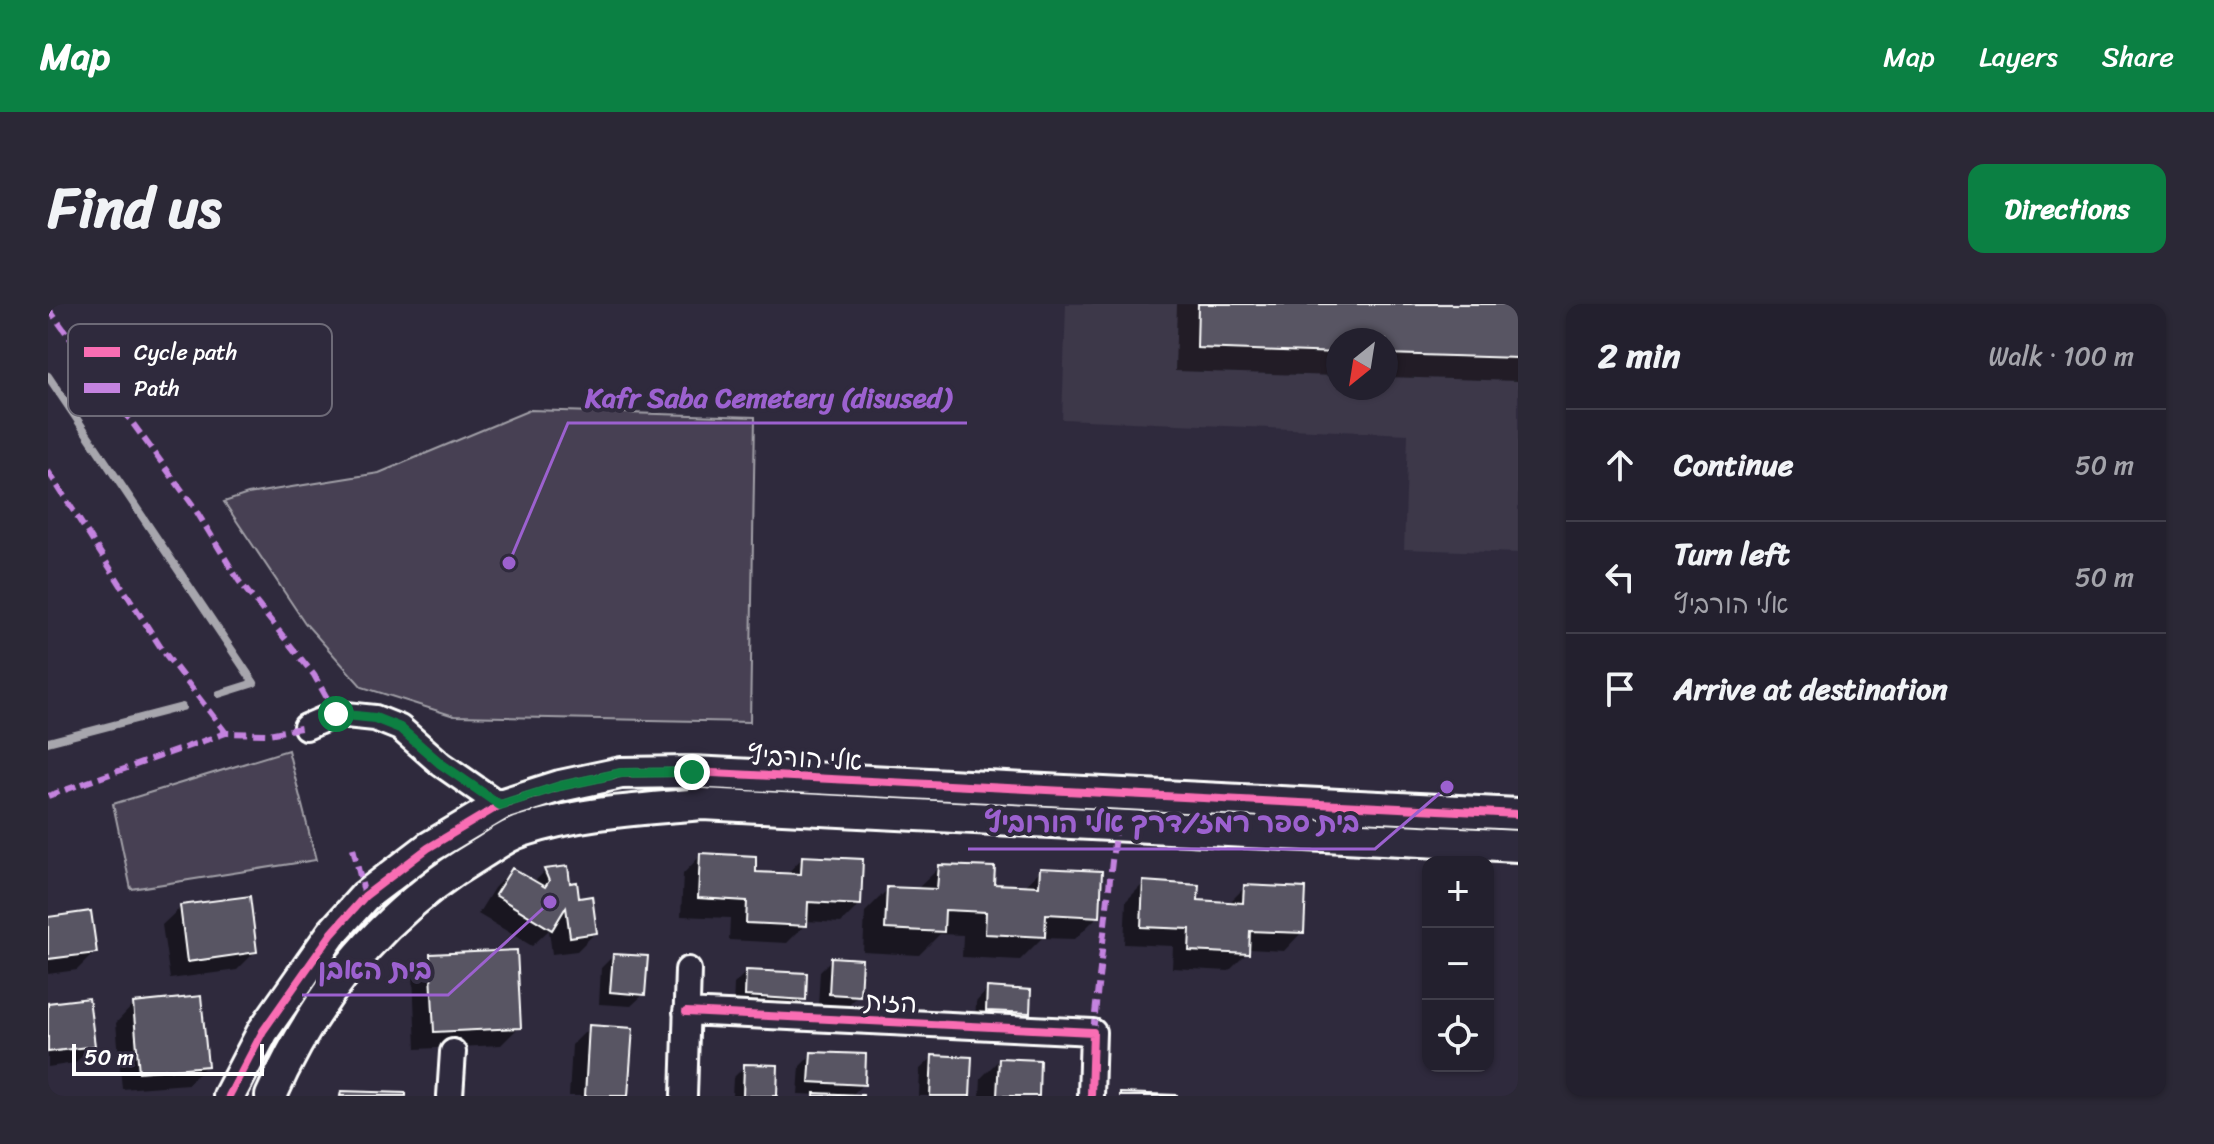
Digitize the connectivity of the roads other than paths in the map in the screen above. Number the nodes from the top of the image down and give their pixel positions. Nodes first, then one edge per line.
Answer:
1 (306, 727) dead end
2 (500, 805) junction
3 (1518, 814) edge
4 (1518, 846) edge
5 (688, 970) dead end
6 (686, 1012) junction
7 (453, 1052) dead end
8 (229, 1096) edge
9 (271, 1096) edge
10 (450, 1096) edge
11 (684, 1096) edge
12 (1091, 1096) edge

1 - 2 street
2 - 3 street, אלי הורביץ
2 - 8 street, אלי הורביץ
4 - 9 street, אלי הורביץ
5 - 6 street
6 - 11 street
6 - 12 street, הזית
7 - 10 street

